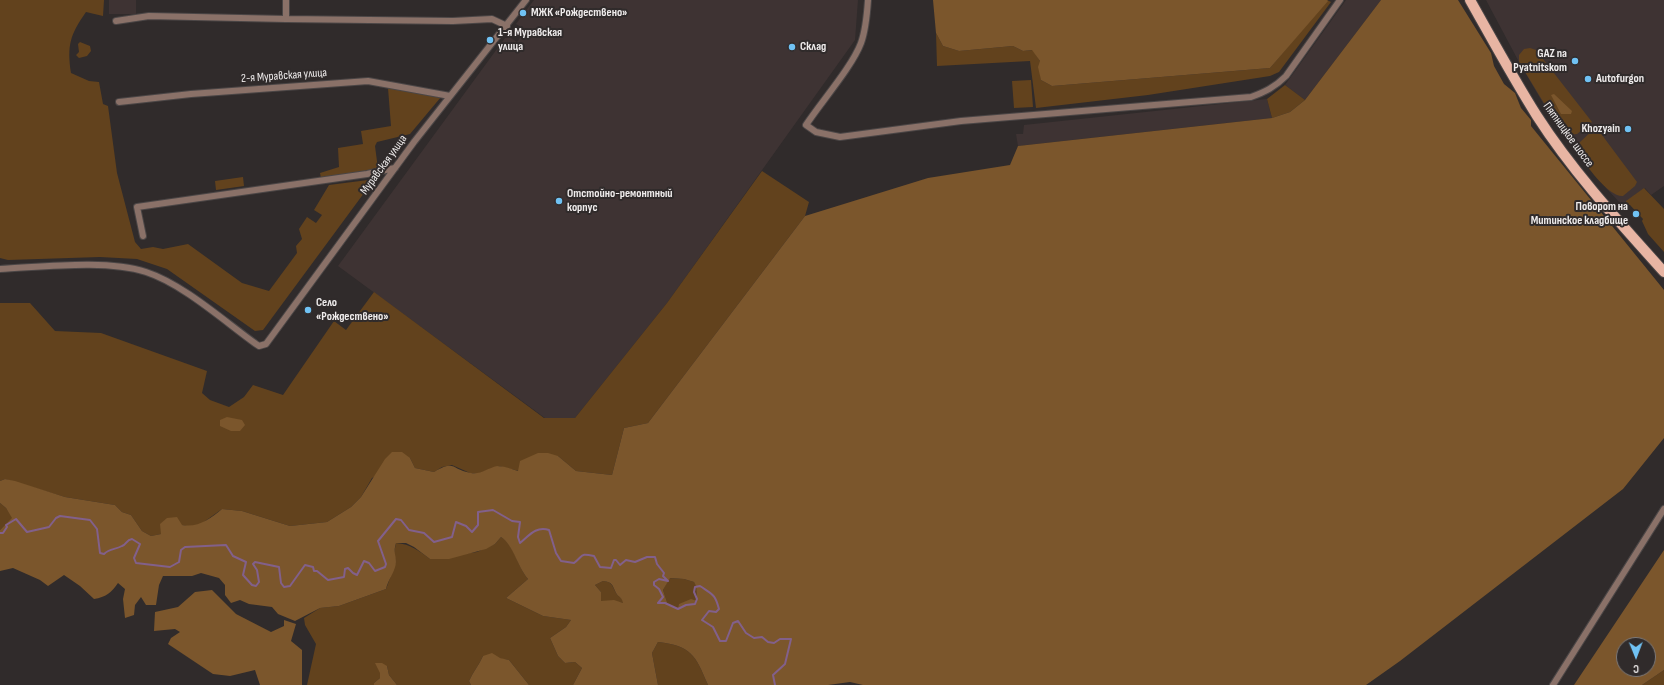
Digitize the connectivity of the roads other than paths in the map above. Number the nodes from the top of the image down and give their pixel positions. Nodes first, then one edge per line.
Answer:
1 (286, 0) edge
2 (526, 0) edge
3 (868, 0) edge
4 (1340, 0) edge
5 (1470, 0) edge
6 (1478, 0) edge
7 (286, 19) junction
8 (116, 21) dead end
9 (506, 26) junction
10 (450, 96) junction
11 (119, 102) dead end
12 (396, 167) junction
13 (143, 236) dead end
14 (1664, 262) edge
15 (0, 269) edge
16 (1664, 272) edge
17 (1664, 509) edge
18 (1553, 685) edge

1 - 7 street
2 - 9 street, Муравская улица
3 - 4 street
5 - 16 main road, Пятницкое шоссе
6 - 14 main road, Пятницкое шоссе
7 - 8 street
7 - 9 street
9 - 10 street, Муравская улица
10 - 11 street, 2-я Муравская улица
10 - 12 street, Муравская улица
12 - 13 street
12 - 15 street, Муравская улица
17 - 18 street

